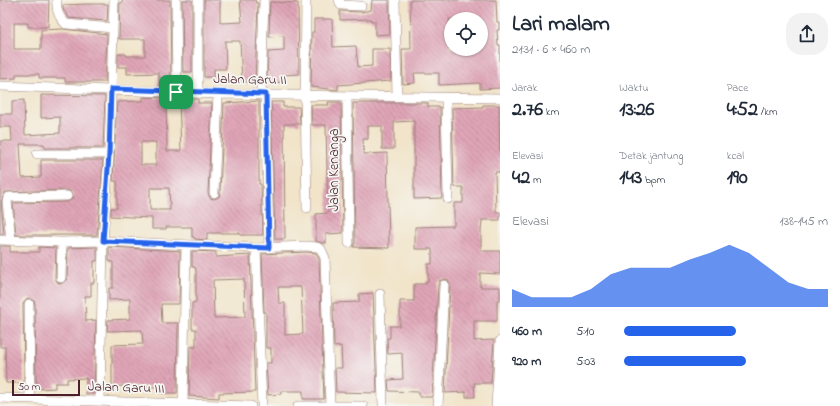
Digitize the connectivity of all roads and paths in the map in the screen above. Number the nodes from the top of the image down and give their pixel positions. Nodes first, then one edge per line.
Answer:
1 (57, 0) edge
2 (114, 0) edge
3 (176, 0) edge
4 (198, 0) edge
5 (264, 0) edge
6 (306, 0) edge
7 (339, 0) edge
8 (394, 0) edge
9 (361, 6) dead end
10 (114, 28) junction
11 (0, 86) edge
12 (111, 89) junction
13 (176, 92) junction
14 (198, 93) junction
15 (218, 94) junction
16 (263, 94) junction
17 (305, 94) junction
18 (347, 96) junction
19 (397, 97) junction
20 (446, 98) junction
21 (500, 98) edge
22 (37, 154) dead end
23 (109, 154) junction
24 (214, 192) dead end
25 (67, 196) dead end
26 (448, 199) dead end
27 (307, 208) dead end
28 (0, 240) edge
29 (11, 240) junction
30 (103, 241) junction
31 (62, 242) junction
32 (349, 244) dead end
33 (186, 245) junction
34 (256, 248) junction
35 (269, 248) junction
36 (62, 278) dead end
37 (444, 285) dead end
38 (380, 294) dead end
39 (29, 304) dead end
40 (500, 342) edge
41 (0, 398) edge
42 (100, 401) junction
43 (33, 402) edge
44 (122, 404) edge
45 (187, 404) edge
46 (251, 406) edge
47 (262, 406) edge
48 (298, 406) edge
49 (318, 406) edge
50 (330, 406) edge
51 (363, 406) edge
52 (383, 406) edge
53 (438, 406) edge
54 (496, 406) edge

1 - 10 street
2 - 10 street
3 - 13 street
4 - 14 street
5 - 16 street
6 - 17 street
7 - 9 street
8 - 19 street
10 - 12 street
11 - 12 street, Jalan Garu II
12 - 13 street, Jalan Garu II
12 - 23 street
13 - 14 street, Jalan Garu II
14 - 15 street, Jalan Garu II
15 - 16 street, Jalan Garu II
15 - 24 street
16 - 17 street, Jalan Garu II
16 - 35 street
17 - 18 street, Jalan Garu II
17 - 27 street
18 - 19 street, Jalan Garu II
18 - 32 street, Jalan Kenanga
19 - 20 street, Jalan Garu II
20 - 21 street, Jalan Garu II
20 - 26 street
22 - 23 street
23 - 30 street
25 - 29 street
28 - 29 street
29 - 31 street
30 - 31 street
30 - 33 street
30 - 42 street
31 - 36 street
33 - 34 street
33 - 45 street
34 - 35 street
34 - 47 street
35 - 50 street
37 - 53 street
38 - 52 street
39 - 43 street
40 - 54 street
41 - 43 street, Jalan Garu III
42 - 43 street, Jalan Garu III
42 - 44 street, Jalan Garu III
44 - 45 street, Jalan Garu III
45 - 46 street, Jalan Garu III
48 - 49 street
49 - 50 street
50 - 51 street

